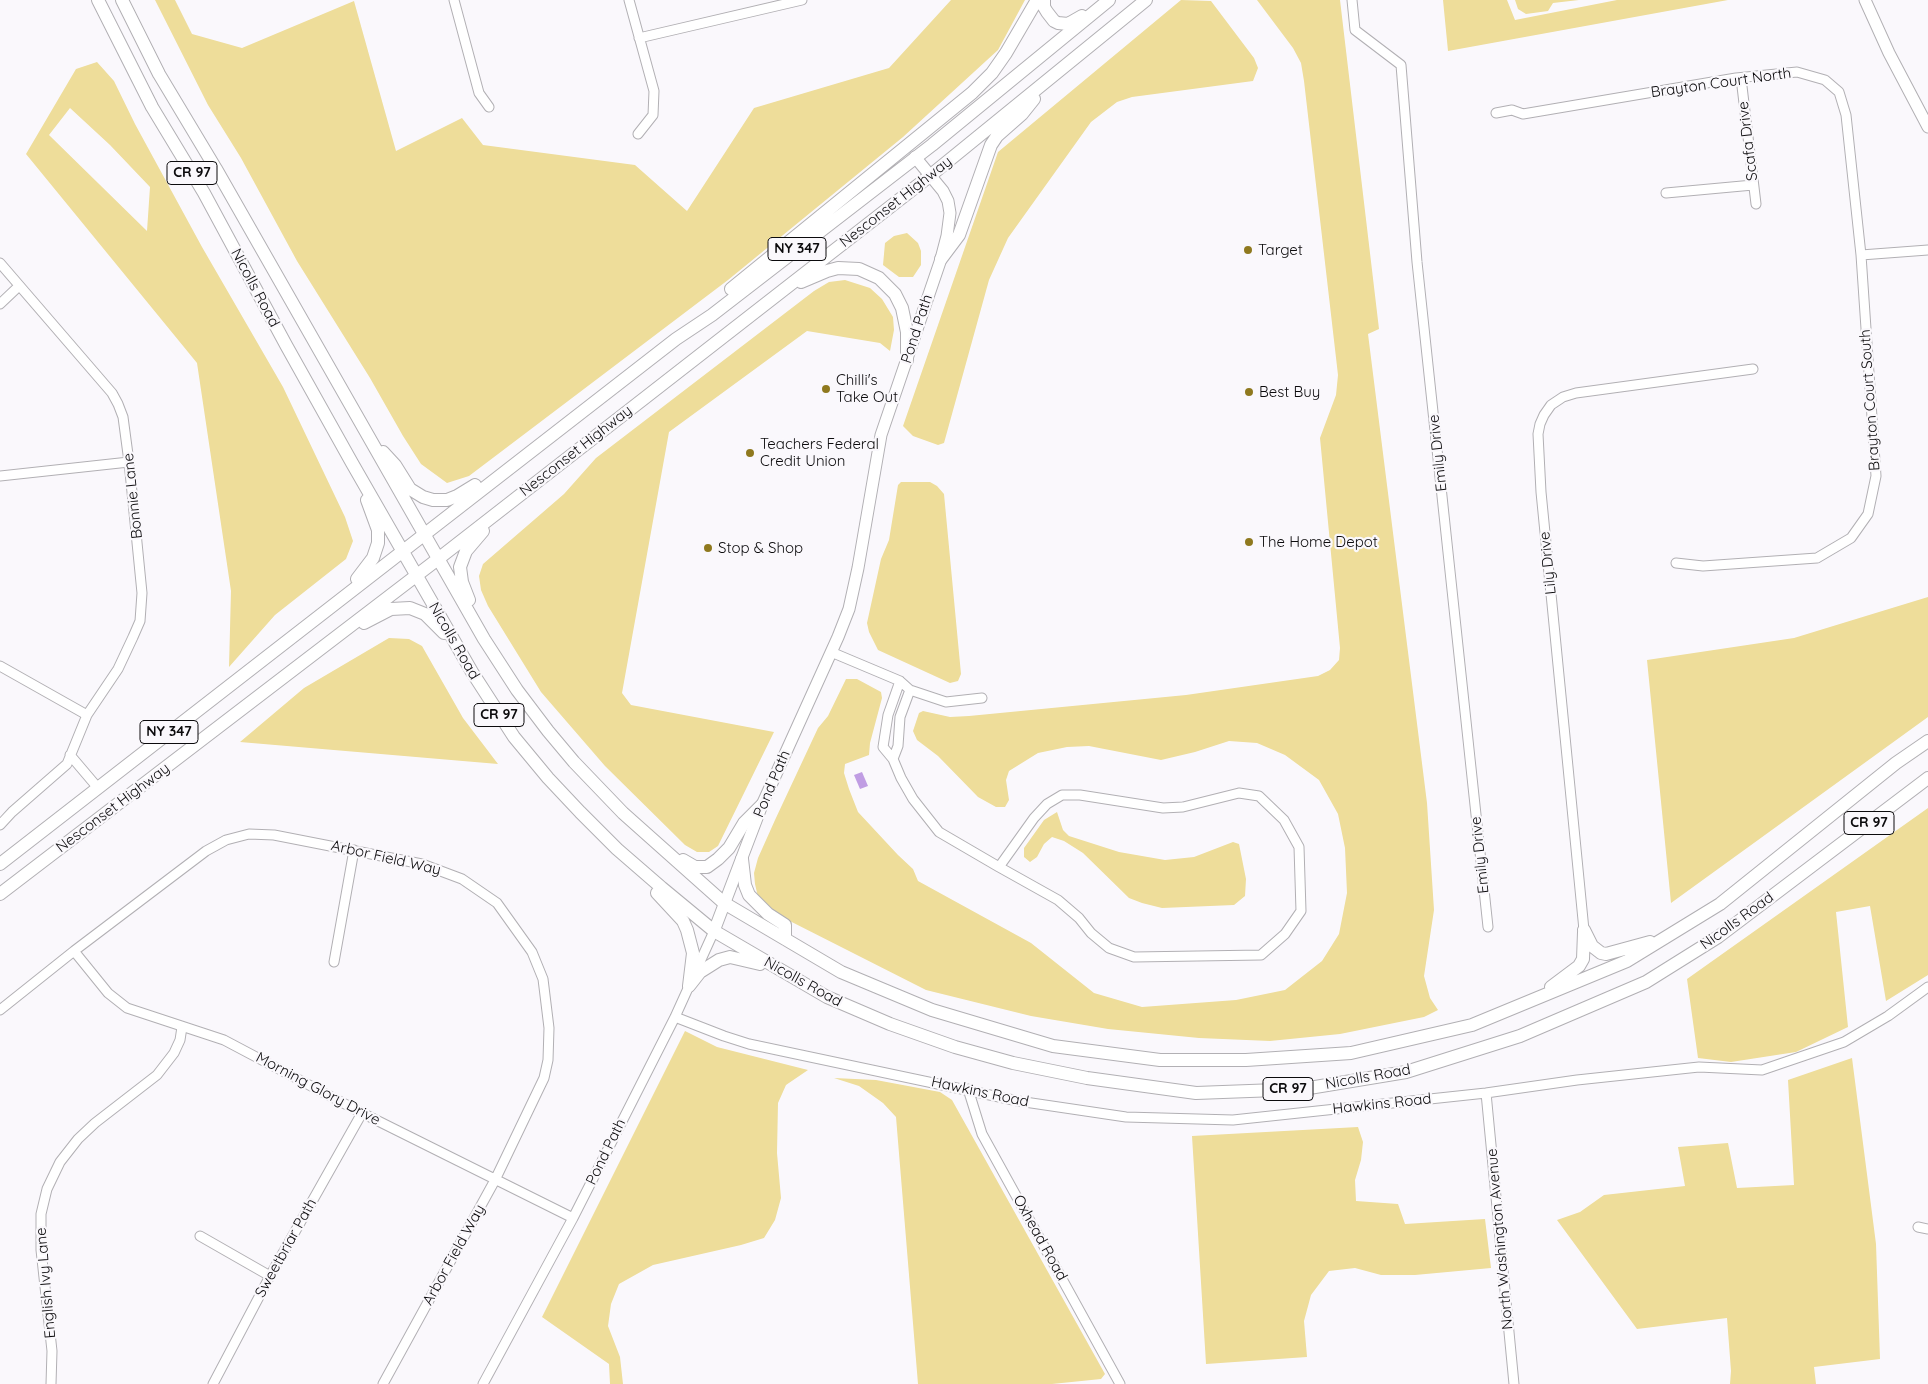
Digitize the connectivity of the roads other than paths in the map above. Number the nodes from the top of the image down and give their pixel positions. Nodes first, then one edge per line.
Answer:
1 (98, 0) edge
2 (122, 0) edge
3 (454, 0) edge
4 (629, 0) edge
5 (802, 0) edge
6 (1037, 0) edge
7 (1044, 0) edge
8 (1146, 0) edge
9 (1352, 0) edge
10 (1865, 0) edge
11 (1108, 1) edge
12 (639, 38) junction
13 (1741, 78) junction
14 (1047, 82) junction
15 (489, 107) dead end
16 (1496, 113) dead end
17 (1928, 127) edge
18 (638, 134) dead end
19 (915, 157) junction
20 (931, 175) junction
21 (1753, 185) junction
22 (1666, 193) dead end
23 (1756, 204) dead end
24 (1928, 250) edge
25 (1861, 254) junction
26 (940, 260) junction
27 (0, 263) edge
28 (19, 286) junction
29 (782, 290) junction
30 (0, 304) edge
31 (676, 339) junction
32 (907, 360) junction
33 (1753, 369) dead end
34 (364, 429) junction
35 (539, 445) junction
36 (129, 462) junction
37 (352, 463) junction
38 (0, 476) edge
39 (505, 506) junction
40 (424, 534) junction
41 (402, 550) junction
42 (438, 559) junction
43 (1676, 563) dead end
44 (416, 575) junction
45 (338, 601) junction
46 (484, 639) junction
47 (457, 646) junction
48 (321, 648) junction
49 (831, 652) junction
50 (0, 666) edge
51 (900, 682) junction
52 (910, 690) junction
53 (982, 698) dead end
54 (87, 714) junction
55 (1928, 734) edge
56 (885, 737) junction
57 (898, 738) junction
58 (1928, 741) edge
59 (70, 755) junction
60 (894, 759) junction
61 (1896, 763) junction
62 (1928, 778) edge
63 (1928, 786) edge
64 (98, 788) junction
65 (1904, 796) junction
66 (762, 805) junction
67 (0, 825) edge
68 (657, 845) junction
69 (354, 850) junction
70 (742, 860) junction
71 (0, 864) edge
72 (999, 867) junction
73 (638, 868) junction
74 (0, 894) edge
75 (724, 903) junction
76 (1488, 927) dead end
77 (1584, 930) junction
78 (714, 931) junction
79 (785, 939) junction
80 (1662, 939) junction
81 (74, 951) junction
82 (334, 962) dead end
83 (779, 970) junction
84 (689, 986) junction
85 (1928, 986) edge
86 (1540, 997) junction
87 (0, 1010) edge
88 (676, 1017) junction
89 (182, 1026) junction
90 (968, 1089) junction
91 (1486, 1093) junction
92 (362, 1113) junction
93 (495, 1180) junction
94 (573, 1218) junction
95 (1918, 1228) dead end
96 (1928, 1229) edge
97 (200, 1236) dead end
98 (270, 1276) junction
99 (51, 1384) edge
100 (212, 1384) edge
101 (384, 1384) edge
102 (482, 1384) edge
103 (1120, 1384) edge
104 (1514, 1384) edge

1 - 37 highway, Nicolls Road / CR 97
2 - 34 highway, Nicolls Road / CR 97
3 - 15 street
4 - 12 street
5 - 12 street
6 - 31 highway
7 - 11 highway
8 - 14 highway, Nesconset Highway / NY 347
9 - 76 street, Emily Drive
10 - 17 main road
11 - 19 highway, Nesconset Highway / NY 347
12 - 18 street
13 - 16 street, Brayton Court North
13 - 21 street, Scafa Drive
13 - 25 street, Brayton Court North
14 - 20 highway, Nesconset Highway / NY 347
14 - 26 highway
19 - 20 main road, Pond Path
19 - 31 highway, Nesconset Highway / NY 347
20 - 26 main road, Pond Path
20 - 29 highway, Nesconset Highway / NY 347
21 - 22 street
21 - 23 street, Scafa Drive
24 - 25 street
25 - 43 street, Brayton Court South
26 - 32 main road, Pond Path
27 - 28 street, Bonnie Lane
28 - 30 street
28 - 36 street, Bonnie Lane
29 - 32 highway
29 - 39 highway, Nesconset Highway / NY 347
31 - 35 highway, Nesconset Highway / NY 347
32 - 49 main road, Pond Path
33 - 77 street, Lily Drive
34 - 35 highway
34 - 40 highway, Nicolls Road / CR 97
35 - 40 highway, Nesconset Highway / NY 347
36 - 38 street
36 - 54 street, Bonnie Lane
37 - 41 highway, Nicolls Road / CR 97
37 - 45 highway
39 - 42 highway, Nesconset Highway / NY 347
39 - 46 highway
40 - 41 highway, Nesconset Highway / NY 347
40 - 42 highway, Nicolls Road / CR 97
41 - 44 highway, Nicolls Road / CR 97
41 - 45 highway, Nesconset Highway / NY 347
42 - 44 highway, Nesconset Highway / NY 347
42 - 46 highway, Nicolls Road / CR 97
44 - 47 highway, Nicolls Road / CR 97
44 - 48 highway, Nesconset Highway / NY 347
45 - 64 highway, Nesconset Highway / NY 347
46 - 68 highway, Nicolls Road / CR 97
47 - 48 highway
47 - 73 highway, Nicolls Road / CR 97
48 - 74 highway, Nesconset Highway / NY 347
49 - 51 street
49 - 66 main road, Pond Path
50 - 54 street
51 - 52 street
51 - 56 street
52 - 53 street
52 - 57 street
54 - 59 street, Bonnie Lane
55 - 61 highway
56 - 57 street
56 - 60 street
57 - 60 street
58 - 61 highway, Nicolls Road / CR 97
59 - 64 street
59 - 67 street, Bonnie Lane
60 - 72 street
61 - 80 highway, Nicolls Road / CR 97
62 - 65 highway, Nicolls Road / CR 97
63 - 65 highway
64 - 71 highway, Nesconset Highway / NY 347
65 - 83 highway, Nicolls Road / CR 97
66 - 68 highway
66 - 70 main road, Pond Path
68 - 75 highway, Nicolls Road / CR 97
69 - 81 street, Arbor Field Way
69 - 82 street
69 - 93 street, Arbor Field Way
70 - 75 main road, Pond Path
70 - 79 highway
72 - 72 street
73 - 78 highway, Nicolls Road / CR 97
73 - 84 highway
75 - 78 main road, Pond Path
75 - 79 highway, Nicolls Road / CR 97
77 - 80 highway
77 - 86 highway
78 - 83 highway, Nicolls Road / CR 97
78 - 84 street, Pond Path
79 - 86 highway, Nicolls Road / CR 97
80 - 86 highway, Nicolls Road / CR 97
81 - 87 street, Arbor Field Way
81 - 89 street, Morning Glory Drive
83 - 84 highway
84 - 88 street, Pond Path
85 - 91 street, Hawkins Road
88 - 90 street, Hawkins Road
88 - 94 street, Pond Path
89 - 92 street, Morning Glory Drive
89 - 99 street, English Ivy Lane
90 - 91 street, Hawkins Road
90 - 103 street, Oxhead Road
91 - 104 street, North Washington Avenue
92 - 93 street, Morning Glory Drive
92 - 98 street, Sweetbriar Path
93 - 94 street, Morning Glory Drive
93 - 101 street, Arbor Field Way
94 - 102 street, Pond Path
95 - 96 street
97 - 98 street
98 - 100 street, Sweetbriar Path

